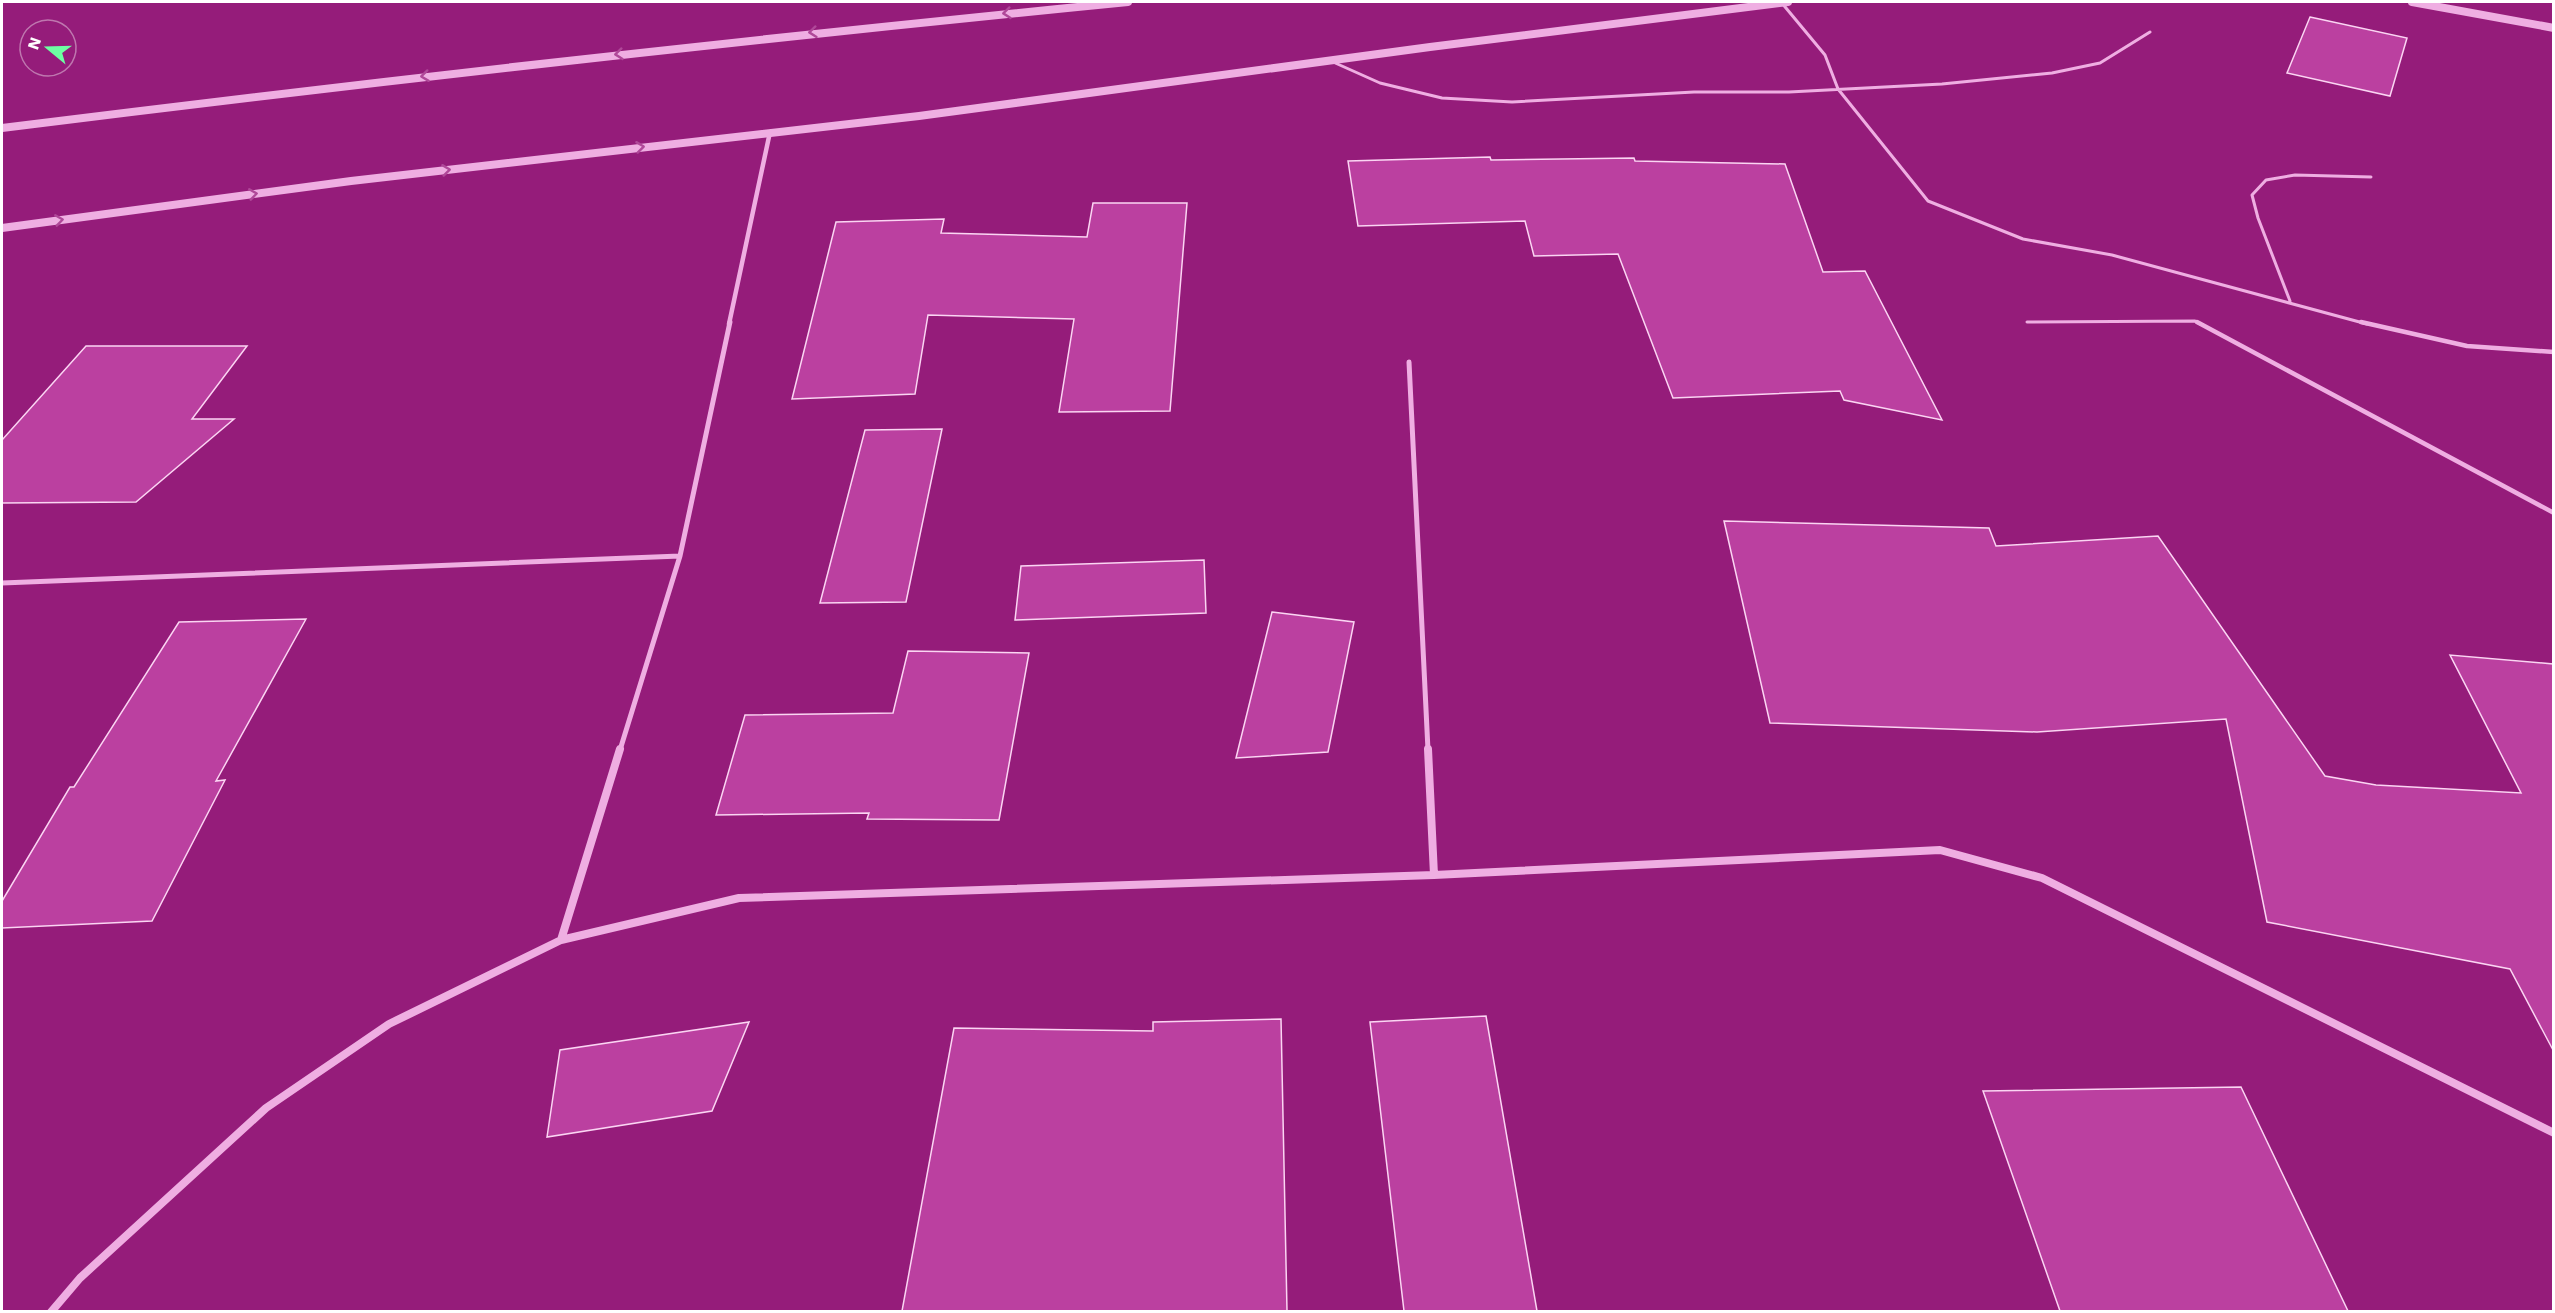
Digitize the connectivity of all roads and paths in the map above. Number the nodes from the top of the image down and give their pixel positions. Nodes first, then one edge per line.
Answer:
1 (1128, 2) edge
2 (1784, 2) edge
3 (2412, 2) edge
4 (2553, 28) edge
5 (2150, 32) dead end
6 (1331, 60) junction
7 (1838, 89) junction
8 (2, 128) edge
9 (770, 132) junction
10 (2371, 177) dead end
11 (2, 228) edge
12 (2290, 302) junction
13 (2027, 322) dead end
14 (2553, 352) edge
15 (1409, 362) dead end
16 (2553, 513) edge
17 (680, 556) junction
18 (2, 583) edge
19 (1434, 875) junction
20 (561, 940) junction
21 (2553, 1133) edge
22 (51, 1311) edge

1 -> 8 street
2 - 6 street
2 - 7 lane
3 - 4 street
5 - 7 lane
6 - 7 lane
6 - 9 street
7 - 12 lane
11 -> 9 street
9 - 17 street
10 - 12 lane
12 - 14 lane
13 - 16 lane
15 - 19 street
17 - 18 street
17 - 20 street
19 - 20 street
19 - 21 street
20 - 22 street

